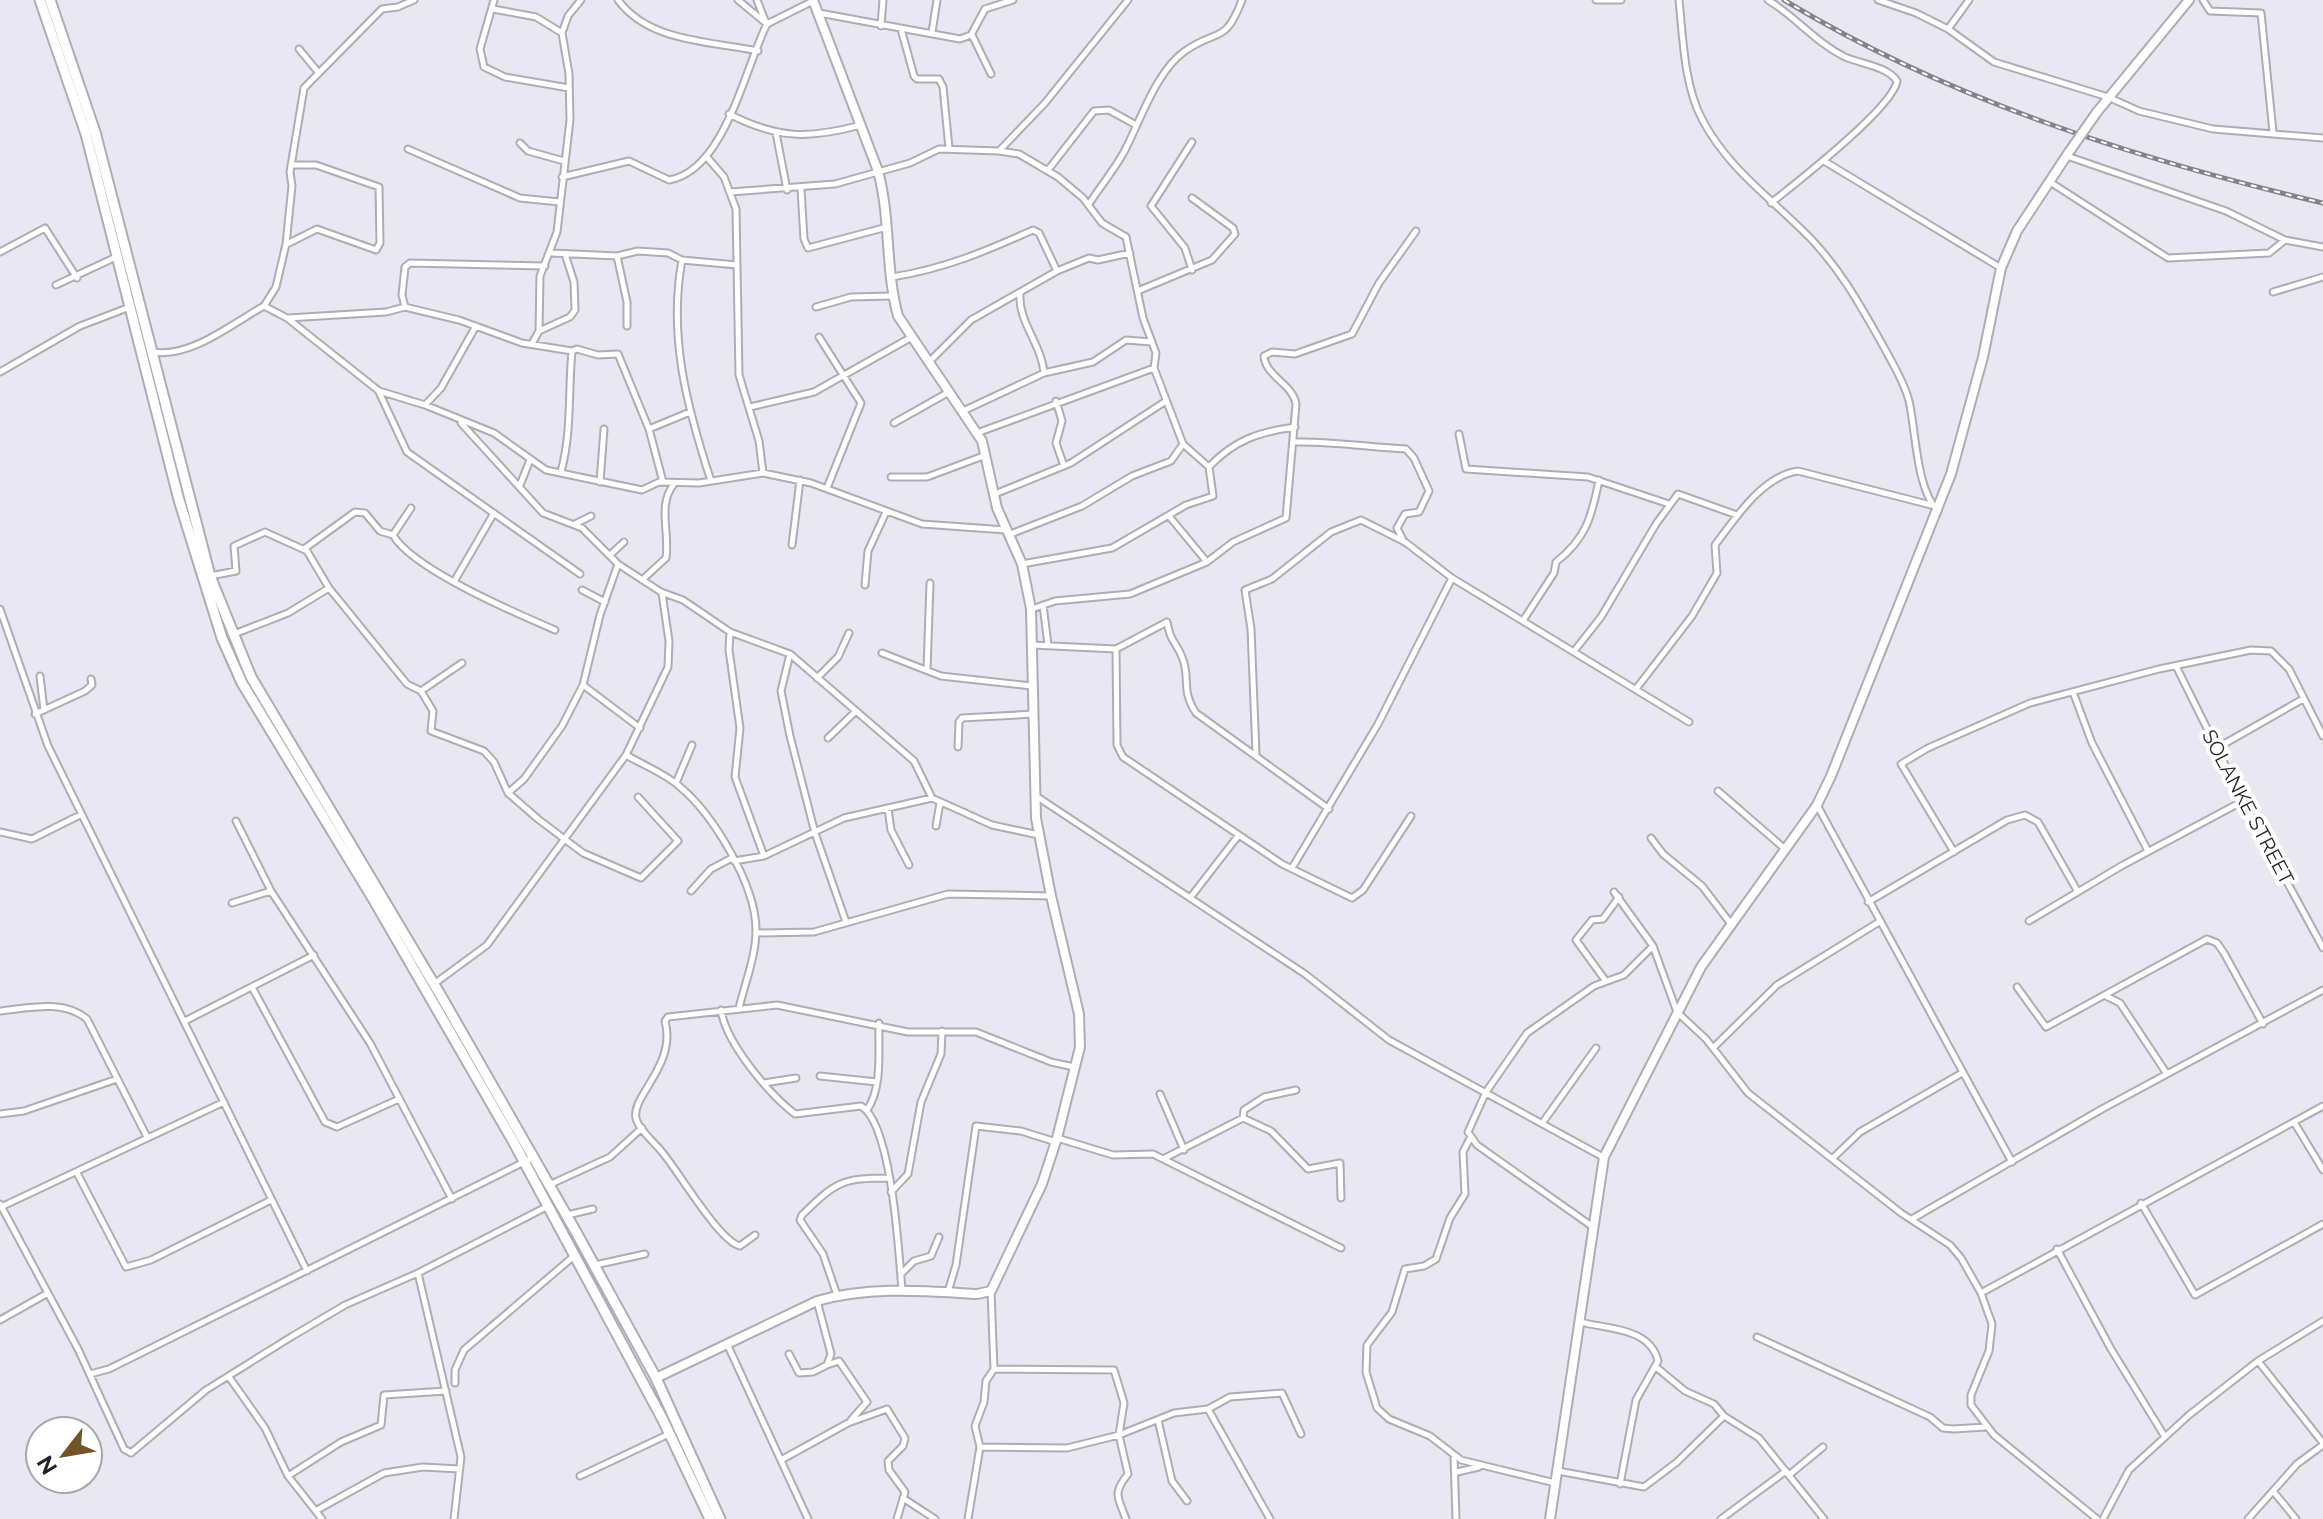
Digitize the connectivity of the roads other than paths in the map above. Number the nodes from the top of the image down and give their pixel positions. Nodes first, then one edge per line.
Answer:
1 (40, 0) edge
2 (50, 0) edge
3 (414, 0) edge
4 (494, 0) edge
5 (581, 0) edge
6 (738, 0) edge
7 (757, 0) edge
8 (813, 0) edge
9 (883, 0) edge
10 (937, 0) edge
11 (1013, 0) edge
12 (1128, 0) edge
13 (1242, 0) edge
14 (1596, 0) edge
15 (1621, 0) edge
16 (1679, 0) edge
17 (1768, 0) edge
18 (1878, 0) edge
19 (1969, 0) edge
20 (2189, 0) edge
21 (2203, 0) edge
22 (622, 2) edge
23 (493, 9) junction
24 (818, 13) junction
25 (767, 24) junction
26 (881, 26) junction
27 (901, 28) junction
28 (1948, 29) junction
29 (932, 32) junction
30 (562, 33) junction
31 (971, 35) junction
32 (299, 49) dead end
33 (758, 51) junction
34 (318, 72) junction
35 (991, 74) dead end
36 (569, 88) junction
37 (2108, 97) junction
38 (729, 114) junction
39 (861, 125) junction
40 (1136, 125) junction
41 (2273, 132) junction
42 (776, 133) junction
43 (2323, 138) edge
44 (1192, 142) dead end
45 (520, 143) dead end
46 (949, 148) junction
47 (408, 149) dead end
48 (999, 151) junction
49 (2068, 154) junction
50 (706, 156) junction
51 (564, 161) junction
52 (1824, 161) junction
53 (291, 165) junction
54 (1048, 170) junction
55 (878, 171) junction
56 (562, 177) junction
57 (2050, 182) junction
58 (801, 189) junction
59 (787, 190) junction
60 (730, 192) junction
61 (1192, 198) dead end
62 (559, 202) junction
63 (1771, 203) junction
64 (1089, 204) junction
65 (887, 227) junction
66 (1416, 231) dead end
67 (2285, 240) junction
68 (286, 244) junction
69 (2323, 247) edge
70 (0, 252) edge
71 (552, 253) junction
72 (1130, 253) junction
73 (565, 254) junction
74 (117, 256) junction
75 (617, 256) junction
76 (682, 260) junction
77 (737, 265) junction
78 (545, 266) junction
79 (2001, 268) junction
80 (1192, 270) junction
81 (1057, 271) junction
82 (891, 277) junction
83 (2323, 277) edge
84 (77, 278) junction
85 (56, 285) dead end
86 (1140, 290) junction
87 (2273, 292) dead end
88 (1020, 293) junction
89 (892, 296) junction
90 (264, 306) junction
91 (130, 307) junction
92 (405, 307) junction
93 (816, 307) dead end
94 (287, 318) junction
95 (476, 326) junction
96 (627, 326) dead end
97 (539, 331) junction
98 (819, 337) dead end
99 (910, 338) junction
100 (533, 342) junction
101 (1152, 343) junction
102 (572, 351) junction
103 (154, 352) junction
104 (929, 362) junction
105 (1154, 368) junction
106 (0, 372) edge
107 (1044, 373) junction
108 (845, 377) junction
109 (379, 391) junction
110 (950, 391) junction
111 (1056, 401) junction
112 (1166, 401) junction
113 (425, 405) junction
114 (750, 407) junction
115 (963, 411) junction
116 (690, 412) junction
117 (459, 420) junction
118 (894, 423) dead end
119 (1295, 427) junction
120 (604, 429) dead end
121 (649, 429) junction
122 (977, 433) junction
123 (1459, 434) dead end
124 (1294, 442) junction
125 (1183, 444) junction
126 (987, 455) junction
127 (530, 460) junction
128 (1064, 466) junction
129 (1209, 467) junction
130 (561, 472) junction
131 (763, 473) junction
132 (891, 477) dead end
133 (800, 480) junction
134 (1599, 480) junction
135 (711, 481) junction
136 (600, 482) junction
137 (663, 482) junction
138 (674, 484) junction
139 (520, 486) junction
140 (827, 488) junction
141 (995, 494) junction
142 (1669, 504) junction
143 (411, 508) dead end
144 (1935, 508) junction
145 (494, 512) junction
146 (886, 512) junction
147 (1737, 515) junction
148 (591, 516) dead end
149 (1169, 516) junction
150 (500, 517) junction
151 (492, 520) junction
152 (574, 525) junction
153 (1007, 532) junction
154 (393, 535) junction
155 (624, 542) dead end
156 (1405, 542) junction
157 (792, 545) dead end
158 (304, 549) junction
159 (610, 555) junction
160 (1207, 562) junction
161 (618, 564) junction
162 (1022, 564) junction
163 (580, 574) dead end
164 (210, 576) junction
165 (1452, 578) junction
166 (455, 580) junction
167 (642, 580) junction
168 (930, 583) dead end
169 (865, 585) dead end
170 (329, 588) junction
171 (582, 590) dead end
172 (661, 592) junction
173 (211, 594) junction
174 (605, 602) junction
175 (1043, 605) junction
176 (0, 609) edge
177 (1031, 609) junction
178 (1524, 619) junction
179 (555, 630) dead end
180 (730, 632) junction
181 (849, 633) dead end
182 (232, 634) junction
183 (1032, 645) junction
184 (1048, 645) junction
185 (1116, 649) junction
186 (1575, 650) junction
187 (882, 653) dead end
188 (790, 654) junction
189 (462, 663) dead end
190 (2176, 666) junction
191 (927, 670) junction
192 (40, 676) dead end
193 (817, 678) junction
194 (91, 679) dead end
195 (583, 685) junction
196 (1034, 686) junction
197 (1636, 689) junction
198 (421, 691) junction
199 (2073, 692) junction
200 (2303, 699) junction
201 (44, 710) junction
202 (855, 712) junction
203 (35, 714) junction
204 (1035, 714) junction
205 (1689, 722) dead end
206 (640, 728) junction
207 (2323, 736) edge
208 (828, 738) dead end
209 (692, 745) dead end
210 (958, 747) dead end
211 (2217, 748) junction
212 (1256, 754) junction
213 (626, 755) junction
214 (676, 783) junction
215 (1718, 791) dead end
216 (508, 793) junction
217 (1036, 796) junction
218 (638, 797) dead end
219 (932, 798) junction
220 (2243, 801) junction
221 (940, 803) junction
222 (1817, 805) junction
223 (888, 809) junction
224 (1329, 809) junction
225 (80, 815) junction
226 (1411, 816) dead end
227 (236, 821) dead end
228 (936, 826) dead end
229 (0, 832) edge
230 (815, 833) junction
231 (1039, 835) junction
232 (1238, 836) junction
233 (563, 838) junction
234 (1651, 838) dead end
235 (1786, 850) junction
236 (2148, 851) junction
237 (1954, 852) junction
238 (764, 856) junction
239 (733, 859) junction
240 (909, 865) dead end
241 (1292, 868) junction
242 (271, 891) junction
243 (691, 891) dead end
244 (2078, 892) junction
245 (1051, 896) junction
246 (1190, 898) junction
247 (1868, 902) junction
248 (232, 903) dead end
249 (2029, 921) dead end
250 (846, 922) junction
251 (1879, 922) junction
252 (1732, 924) junction
253 (756, 933) junction
254 (1653, 946) junction
255 (2323, 948) edge
256 (314, 955) junction
257 (1605, 980) junction
258 (434, 984) junction
259 (2017, 987) dead end
260 (253, 989) junction
261 (2323, 990) edge
262 (2106, 996) junction
263 (739, 1008) junction
264 (721, 1010) junction
265 (0, 1011) edge
266 (1677, 1012) junction
267 (185, 1021) junction
268 (879, 1023) junction
269 (2263, 1024) junction
270 (942, 1031) junction
271 (1596, 1048) dead end
272 (1713, 1048) junction
273 (1075, 1067) junction
274 (1962, 1073) junction
275 (2167, 1074) junction
276 (820, 1076) dead end
277 (796, 1078) dead end
278 (117, 1079) junction
279 (877, 1082) junction
280 (763, 1083) junction
281 (1296, 1090) dead end
282 (1486, 1092) junction
283 (1160, 1094) dead end
284 (399, 1099) junction
285 (224, 1102) junction
286 (2323, 1106) edge
287 (867, 1110) junction
288 (0, 1114) edge
289 (1243, 1118) junction
290 (1543, 1122) junction
291 (2294, 1122) junction
292 (642, 1128) junction
293 (147, 1137) junction
294 (1470, 1138) junction
295 (1056, 1140) junction
296 (1184, 1150) junction
297 (1604, 1157) junction
298 (1162, 1159) junction
299 (1832, 1159) junction
300 (528, 1160) junction
301 (2012, 1162) junction
302 (2323, 1170) edge
303 (77, 1173) junction
304 (889, 1178) junction
305 (549, 1185) junction
306 (891, 1192) junction
307 (1341, 1198) dead end
308 (452, 1199) junction
309 (271, 1200) junction
310 (2141, 1203) junction
311 (2, 1205) edge
312 (548, 1205) junction
313 (593, 1209) dead end
314 (566, 1215) junction
315 (1911, 1219) junction
316 (2323, 1224) edge
317 (1594, 1228) junction
318 (755, 1235) dead end
319 (939, 1237) dead end
320 (1341, 1248) dead end
321 (2057, 1249) junction
322 (645, 1254) dead end
323 (574, 1256) junction
324 (594, 1265) junction
325 (307, 1271) junction
326 (418, 1273) junction
327 (901, 1274) junction
328 (902, 1291) junction
329 (991, 1291) junction
330 (948, 1292) junction
331 (48, 1293) junction
332 (1981, 1293) junction
333 (837, 1295) junction
334 (817, 1301) junction
335 (0, 1320) edge
336 (2323, 1321) edge
337 (1580, 1322) junction
338 (1757, 1337) dead end
339 (728, 1346) junction
340 (789, 1354) dead end
341 (2258, 1361) junction
342 (827, 1365) junction
343 (1656, 1367) junction
344 (994, 1369) junction
345 (90, 1374) junction
346 (229, 1377) junction
347 (656, 1378) junction
348 (455, 1383) dead end
349 (446, 1391) junction
350 (1208, 1409) junction
351 (1724, 1416) junction
352 (1158, 1420) junction
353 (848, 1423) junction
354 (1986, 1427) junction
355 (669, 1434) junction
356 (1301, 1434) dead end
357 (1119, 1435) junction
358 (2165, 1437) junction
359 (2323, 1444) edge
360 (980, 1447) junction
361 (1823, 1447) dead end
362 (1454, 1456) junction
363 (781, 1460) junction
364 (1481, 1466) junction
365 (459, 1469) junction
366 (1557, 1470) junction
367 (1457, 1472) junction
368 (1788, 1473) junction
369 (288, 1476) junction
370 (580, 1476) dead end
371 (1555, 1483) junction
372 (1620, 1484) junction
373 (2273, 1491) junction
374 (903, 1498) junction
375 (1187, 1501) dead end
376 (317, 1510) junction
377 (322, 1519) edge
378 (454, 1519) edge
379 (710, 1519) edge
380 (720, 1519) edge
381 (808, 1519) edge
382 (897, 1519) edge
383 (935, 1519) edge
384 (968, 1519) edge
385 (1126, 1519) edge
386 (1270, 1519) edge
387 (1456, 1519) edge
388 (1550, 1519) edge
389 (1721, 1519) edge
390 (1824, 1519) edge
391 (2097, 1519) edge
392 (2103, 1519) edge
393 (2248, 1519) edge
394 (2296, 1519) edge

1 - 74 main road
2 - 103 main road
3 - 34 street
4 - 23 street
5 - 30 street
6 - 25 street
7 - 25 street
8 - 24 street
8 - 25 street
9 - 26 street
10 - 29 street
11 - 31 street
12 - 48 street
13 - 40 street
14 - 15 street
16 - 63 street
17 - 52 street
18 - 28 street
19 - 28 street
20 - 37 street
21 - 41 street
22 - 33 street
23 - 30 street
23 - 36 street
24 - 26 street
24 - 39 street
25 - 33 street
26 - 27 street
27 - 29 street
27 - 46 street
28 - 37 street
29 - 31 street
30 - 36 street
31 - 35 street
32 - 34 street
33 - 38 street
34 - 53 street
36 - 51 street
37 - 41 street
37 - 49 street, bridge
38 - 42 street
38 - 50 street
39 - 42 street
39 - 55 street
40 - 54 street
40 - 64 street
41 - 43 street
42 - 59 street
44 - 80 street
45 - 51 street
46 - 48 street
46 - 55 street
47 - 62 street
48 - 54 street
49 - 57 street
49 - 67 street
50 - 56 street
50 - 60 street
51 - 56 street
52 - 63 street
52 - 79 street
53 - 68 street
53 - 68 street
54 - 64 street
55 - 58 street
55 - 65 street
56 - 62 street
57 - 67 street
57 - 79 street
58 - 59 street
58 - 65 street
59 - 60 street
60 - 77 street
61 - 80 street
62 - 71 street
63 - 144 street
64 - 72 street
65 - 82 street
66 - 119 street
67 - 69 street
68 - 90 street
70 - 84 street
71 - 73 street
71 - 78 street
72 - 81 street
72 - 86 street
73 - 75 street
73 - 97 street
74 - 84 street
74 - 91 main road
75 - 76 street
75 - 96 street
76 - 77 street
76 - 116 street
77 - 114 street
78 - 92 street
78 - 97 street
79 - 144 street
80 - 86 street
81 - 82 street
81 - 88 street
82 - 89 street
83 - 87 street
84 - 85 street
86 - 101 street
88 - 104 street
88 - 107 street
89 - 93 street
89 - 99 street
90 - 94 street
90 - 103 street
91 - 106 street
91 - 173 main road
92 - 94 street
92 - 95 street
94 - 109 street
95 - 100 street
95 - 113 street
97 - 100 street
98 - 108 street
99 - 104 street
99 - 108 street
100 - 102 street
101 - 105 street
101 - 107 street
102 - 121 street
102 - 130 street
103 - 164 main road
104 - 110 street
105 - 111 street
105 - 112 street
107 - 115 street
108 - 114 street
108 - 140 street
109 - 113 street
109 - 145 street
110 - 115 street
110 - 118 street
111 - 122 street
111 - 128 street
112 - 125 street
112 - 128 street
113 - 117 street
114 - 131 street
115 - 122 street
116 - 121 street
116 - 135 street
117 - 127 street
117 - 139 street
119 - 124 street
119 - 129 street
120 - 136 street
121 - 137 street
122 - 126 street
123 - 134 street
124 - 156 street
124 - 160 street
125 - 129 street
125 - 153 street
126 - 132 street
126 - 141 street
127 - 130 street
127 - 139 street
128 - 141 street
129 - 149 street
130 - 136 street
131 - 133 street
131 - 135 street
133 - 140 street
133 - 157 street
134 - 142 street
134 - 178 street
135 - 138 street
136 - 137 street
137 - 138 street
138 - 167 street
139 - 152 street
140 - 146 street
141 - 153 street
142 - 147 street
142 - 186 street
143 - 154 street
144 - 147 street
144 - 222 street
145 - 150 street
145 - 151 street
146 - 153 street
146 - 169 street
147 - 197 street
148 - 152 street
149 - 160 street
149 - 162 street
150 - 151 street
150 - 163 street
151 - 166 street
152 - 159 street
153 - 162 street
154 - 158 street
154 - 166 street
155 - 159 street
156 - 165 street
156 - 212 street
158 - 164 street
158 - 170 street
159 - 161 street
160 - 175 street
161 - 167 street
161 - 174 street
162 - 177 street
164 - 173 main road
165 - 178 street
165 - 224 street
166 - 179 street
167 - 172 street
168 - 191 street
170 - 182 street
170 - 198 street
171 - 174 street
172 - 180 street
172 - 206 street
173 - 182 main road
173 - 300 main road
174 - 195 street
175 - 177 street
175 - 184 street
176 - 203 street
177 - 183 street
178 - 186 street
180 - 188 street
180 - 238 street
181 - 193 street
182 - 258 main road
183 - 184 street
183 - 196 street
184 - 185 street
185 - 212 street
185 - 232 street
186 - 197 street
187 - 191 street
188 - 193 street
188 - 230 street
189 - 198 street
190 - 199 street
190 - 200 street
190 - 211 street, SOLANKE STREET
191 - 196 street
192 - 201 street
193 - 202 street
194 - 201 street
195 - 206 street
195 - 216 street
196 - 204 street
197 - 205 street
198 - 216 street
199 - 236 street
199 - 237 street
200 - 207 street
200 - 211 street
201 - 203 street
202 - 208 street
202 - 219 street
203 - 225 street
204 - 210 street
204 - 217 street
206 - 213 street
209 - 214 street
211 - 220 street, SOLANKE STREET
212 - 224 street
213 - 214 street
213 - 233 street
214 - 239 street
215 - 235 street
216 - 233 street
217 - 231 street
217 - 246 street
218 - 233 street
219 - 221 street
219 - 223 street
220 - 236 street
220 - 255 street, SOLANKE STREET
221 - 228 street
221 - 231 street
222 - 235 street
222 - 247 street
223 - 230 street
223 - 240 street
224 - 241 street
225 - 229 street
225 - 267 street
226 - 241 street
227 - 242 street
230 - 238 street
230 - 250 street
231 - 245 street
232 - 241 street
232 - 246 street
233 - 258 street
234 - 252 street
235 - 252 street
236 - 244 street
237 - 244 street
237 - 247 street
238 - 239 street
239 - 243 street
239 - 253 street
242 - 248 street
242 - 256 street
244 - 249 street
245 - 250 street
245 - 273 street
246 - 282 street
247 - 251 street
250 - 253 street
251 - 272 street
251 - 274 street
252 - 266 street
253 - 263 street
254 - 257 street
254 - 257 street
254 - 266 street
256 - 260 street
256 - 284 street
257 - 282 street
258 - 300 main road
259 - 262 street
260 - 267 street
260 - 284 street
261 - 269 street
262 - 269 street
262 - 275 street
263 - 264 street
263 - 268 street
264 - 280 street
264 - 292 street
265 - 278 street
266 - 272 street
266 - 297 street
267 - 285 street
268 - 270 street
268 - 279 street
269 - 275 street
270 - 273 street
270 - 306 street
271 - 290 street
272 - 299 street
273 - 295 street
274 - 299 street
274 - 301 street
275 - 301 street
276 - 279 street
277 - 280 street
278 - 288 street
278 - 293 street
279 - 287 street
280 - 287 street
281 - 289 street
282 - 290 street
282 - 294 street
283 - 296 street
284 - 308 street
285 - 293 street
285 - 309 street
286 - 291 street
287 - 304 street
289 - 296 street
289 - 307 street
290 - 297 street
291 - 302 street
291 - 310 street
292 - 305 street
292 - 318 street
293 - 303 street
294 - 317 street
294 - 362 street
295 - 298 street
295 - 329 street
295 - 330 street
296 - 298 street
297 - 317 street
298 - 320 street
299 - 315 street
300 - 305 main road
300 - 308 street
300 - 312 main road
301 - 315 street
303 - 309 street
303 - 311 street
304 - 306 street
304 - 333 street
305 - 314 main road
306 - 327 street
308 - 325 street
309 - 325 street
310 - 316 street
310 - 321 street
311 - 331 street
312 - 323 main road
312 - 326 street
313 - 314 street
314 - 324 main road
315 - 332 street
317 - 337 street
319 - 327 street
321 - 332 street
321 - 358 street
322 - 324 street
323 - 348 street
323 - 355 main road
324 - 347 main road
325 - 345 street
326 - 346 street
326 - 349 street
327 - 328 street
328 - 330 street
328 - 333 street
329 - 330 street
329 - 344 street
331 - 335 street
331 - 345 street
332 - 354 street
333 - 334 street
334 - 339 street
334 - 342 street
336 - 341 street
337 - 343 street
337 - 366 street
338 - 354 street
339 - 347 street
339 - 363 street
340 - 342 street
341 - 358 street
341 - 359 street
342 - 353 street
343 - 351 street
343 - 372 street
344 - 357 street
344 - 360 street
345 - 346 street
346 - 369 street
347 - 380 main road
349 - 365 street
349 - 369 street
350 - 352 street
350 - 356 street
350 - 386 street
351 - 368 street
351 - 372 street
352 - 357 street
352 - 375 street
353 - 363 street
353 - 374 street
354 - 391 street
355 - 370 street
355 - 379 main road
357 - 360 street
357 - 385 street
358 - 392 street
359 - 373 street
360 - 384 street
361 - 368 street
362 - 364 street
362 - 367 street
363 - 381 street
364 - 367 street
364 - 371 street
365 - 376 street
365 - 378 street
366 - 371 street
366 - 372 street
367 - 387 street
368 - 389 street
368 - 390 street
369 - 376 street
371 - 388 street
373 - 393 street
373 - 394 street
374 - 382 street
374 - 383 street
376 - 377 street

